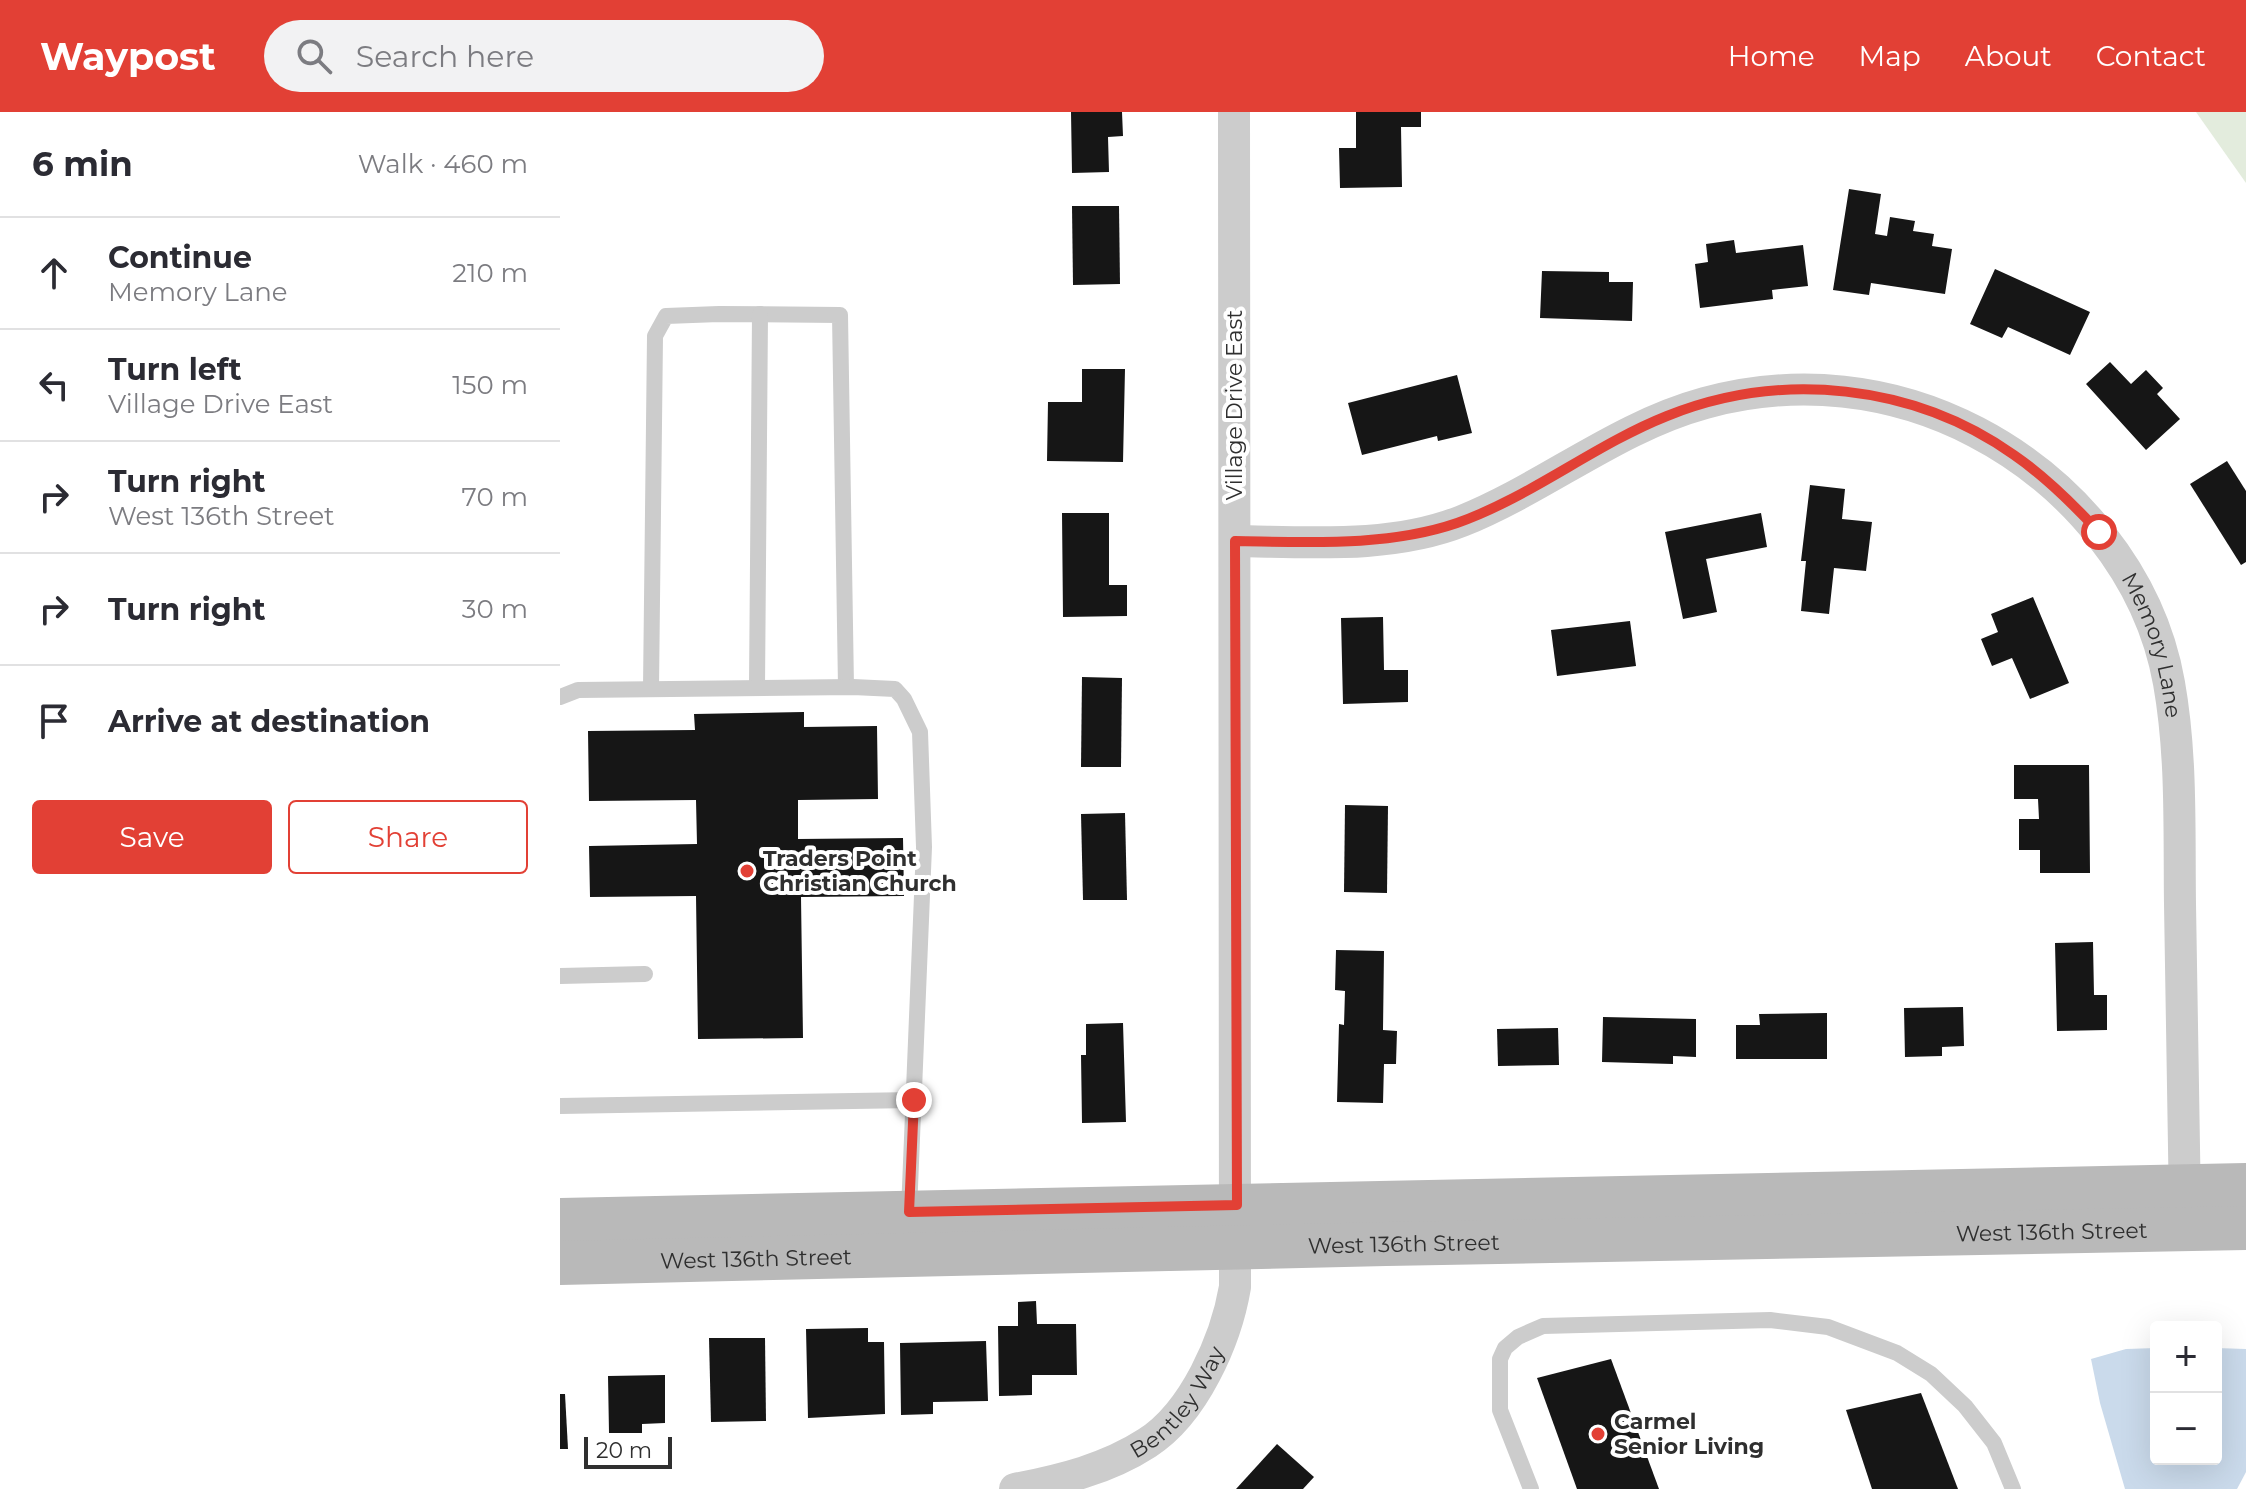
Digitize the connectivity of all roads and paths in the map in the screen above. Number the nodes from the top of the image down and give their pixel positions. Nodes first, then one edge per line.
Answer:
1 (1234, 112) edge
2 (760, 314) junction
3 (1235, 541) junction
4 (846, 687) junction
5 (651, 688) junction
6 (757, 688) junction
7 (560, 697) edge
8 (645, 974) dead end
9 (560, 976) edge
10 (914, 1100) junction
11 (560, 1106) edge
12 (2246, 1185) edge
13 (2185, 1208) junction
14 (560, 1220) edge
15 (1236, 1226) junction
16 (2246, 1228) edge
17 (909, 1233) junction
18 (561, 1249) edge
19 (1015, 1489) edge
20 (1531, 1489) edge
21 (2013, 1489) edge

1 - 3 street, Village Drive East
2 - 4 lane
2 - 5 lane
2 - 6 lane
3 - 13 street, Memory Lane
3 - 15 street, Village Drive East
4 - 6 lane
4 - 10 lane
5 - 6 lane
5 - 7 lane
8 - 9 lane
10 - 11 lane
10 - 17 lane
12 - 13 street, West 136th Street
13 - 15 street, West 136th Street
13 - 16 street, West 136th Street
14 - 17 street, West 136th Street
15 - 17 street, West 136th Street
15 - 19 street, Bentley Way
17 - 18 street, West 136th Street
20 - 21 lane

